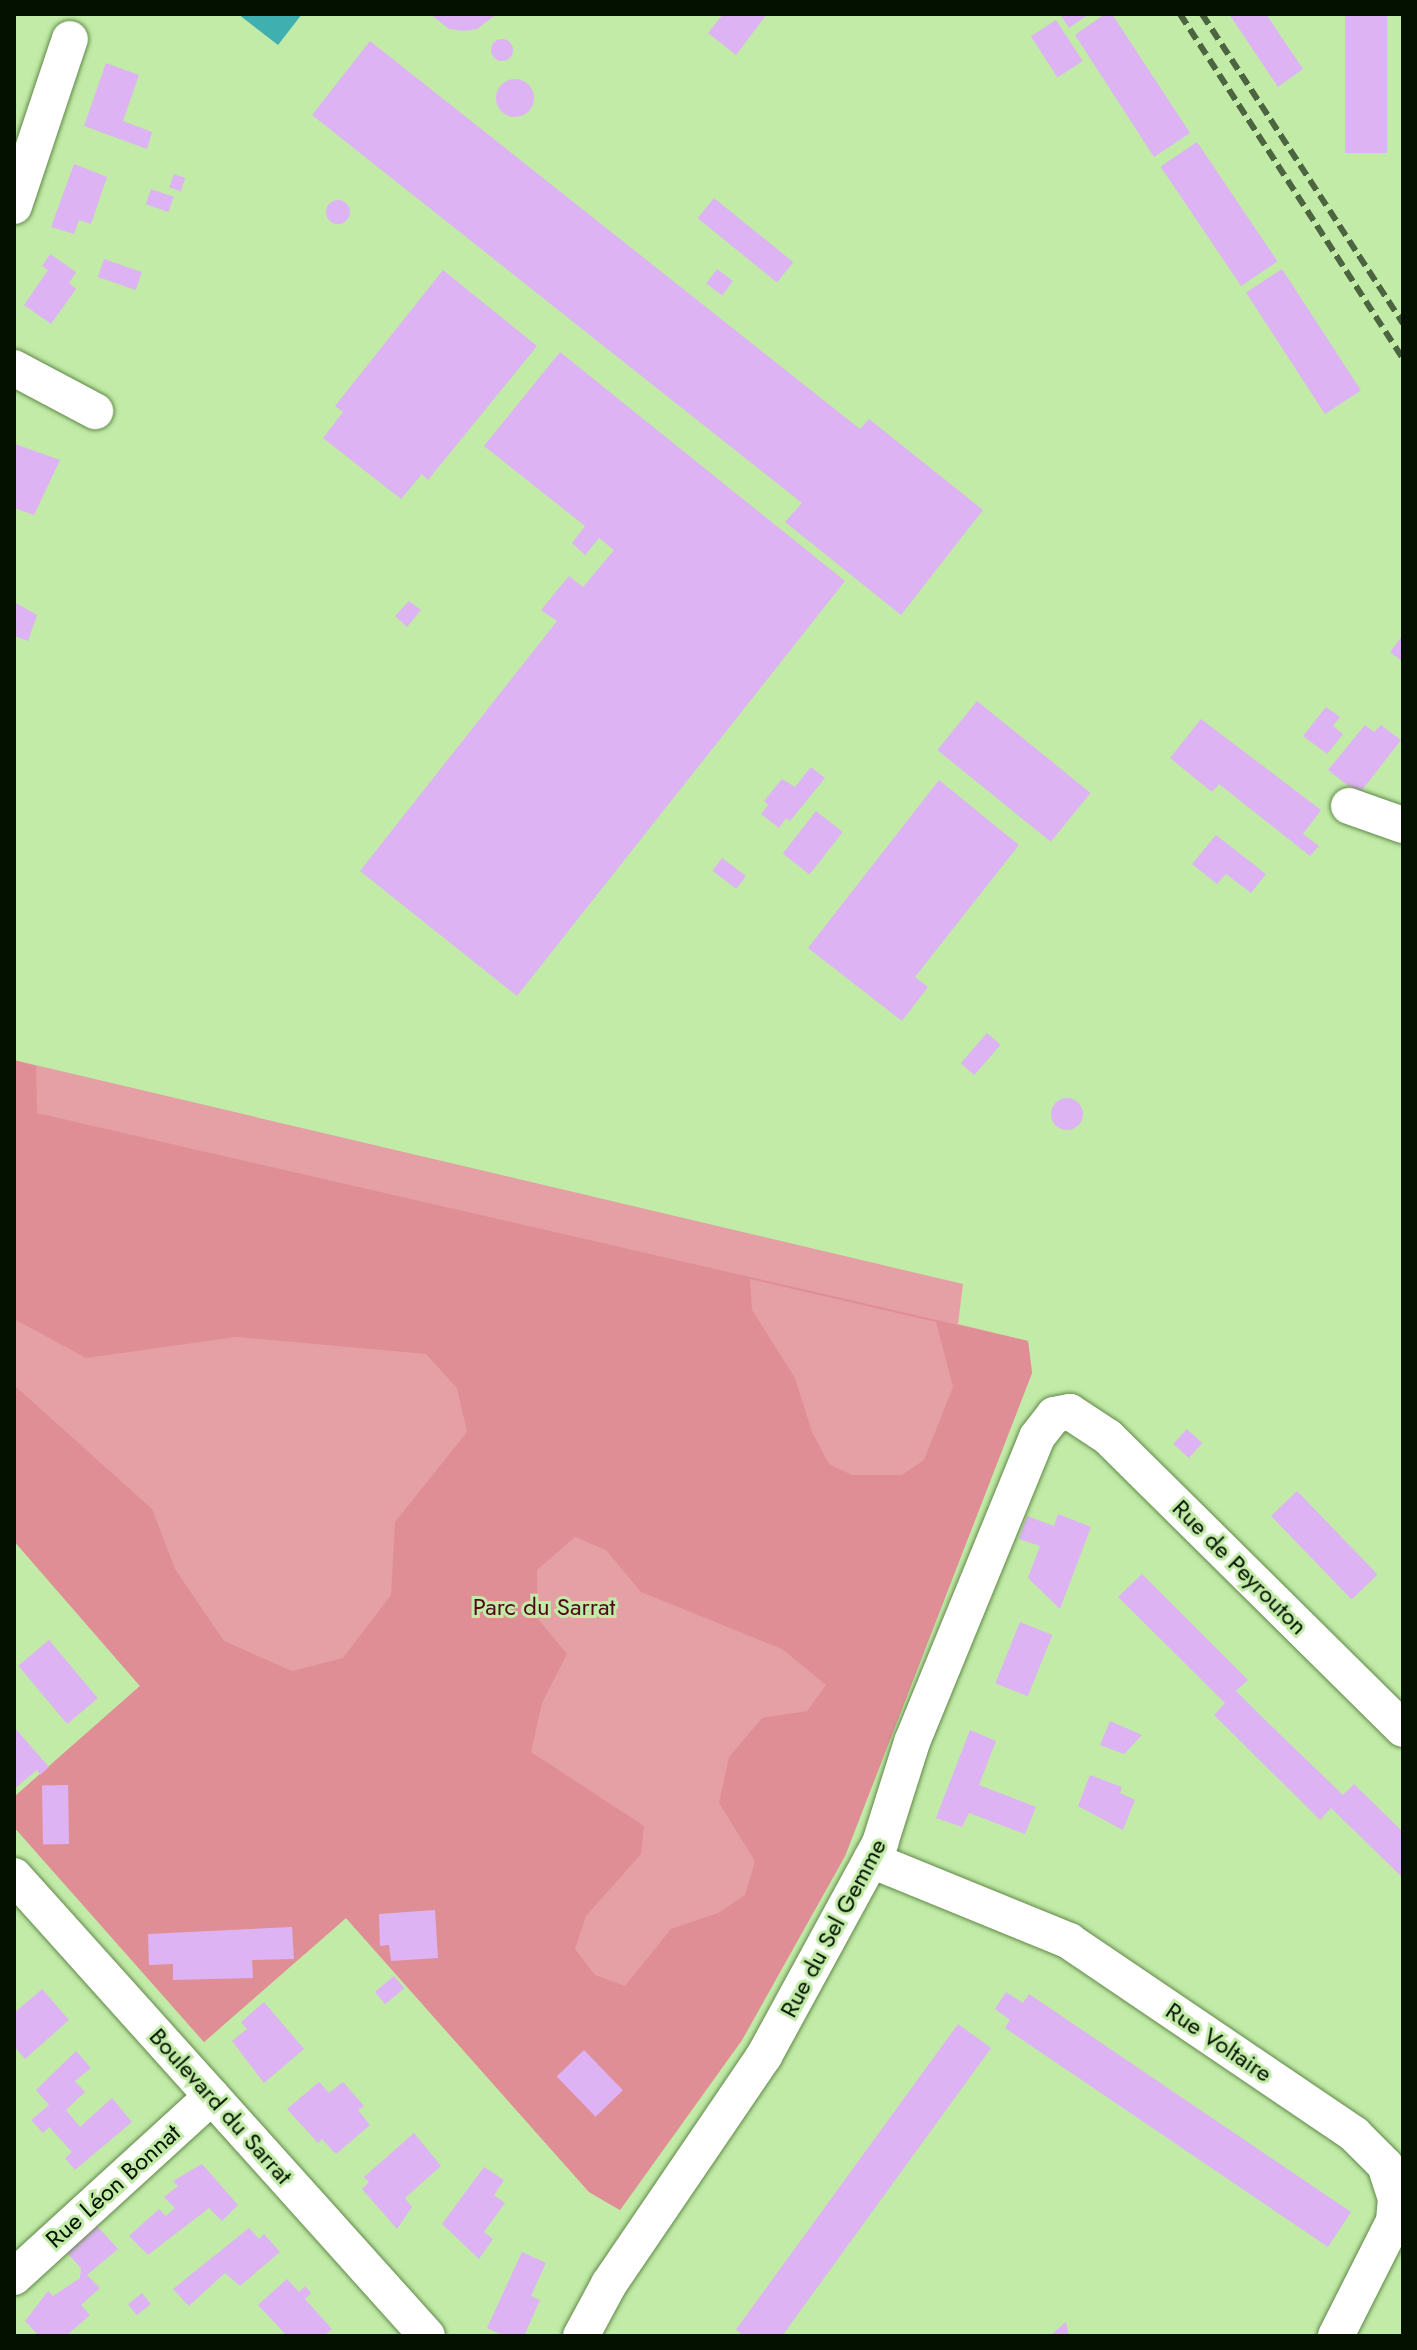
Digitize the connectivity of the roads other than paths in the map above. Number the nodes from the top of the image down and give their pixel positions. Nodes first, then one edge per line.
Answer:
1 (70, 39) dead end
2 (14, 206) edge
3 (14, 368) edge
4 (95, 411) dead end
5 (1349, 806) dead end
6 (1403, 825) edge
7 (1070, 1412) joint
8 (1403, 1729) edge
9 (871, 1860) junction
10 (14, 1876) edge
11 (212, 2096) junction
12 (14, 2277) edge
13 (427, 2336) edge
14 (581, 2336) edge
15 (1336, 2336) edge

1 - 2 street
3 - 4 street
5 - 6 street
7 - 8 street, Rue de Peyrouton
7 - 9 street, Rue du Sel Gemme
9 - 14 street, Rue du Sel Gemme
9 - 15 street, Rue Voltaire
10 - 11 street, Boulevard du Sarrat
11 - 12 street, Rue Léon Bonnat
11 - 13 street, Boulevard du Sarrat

